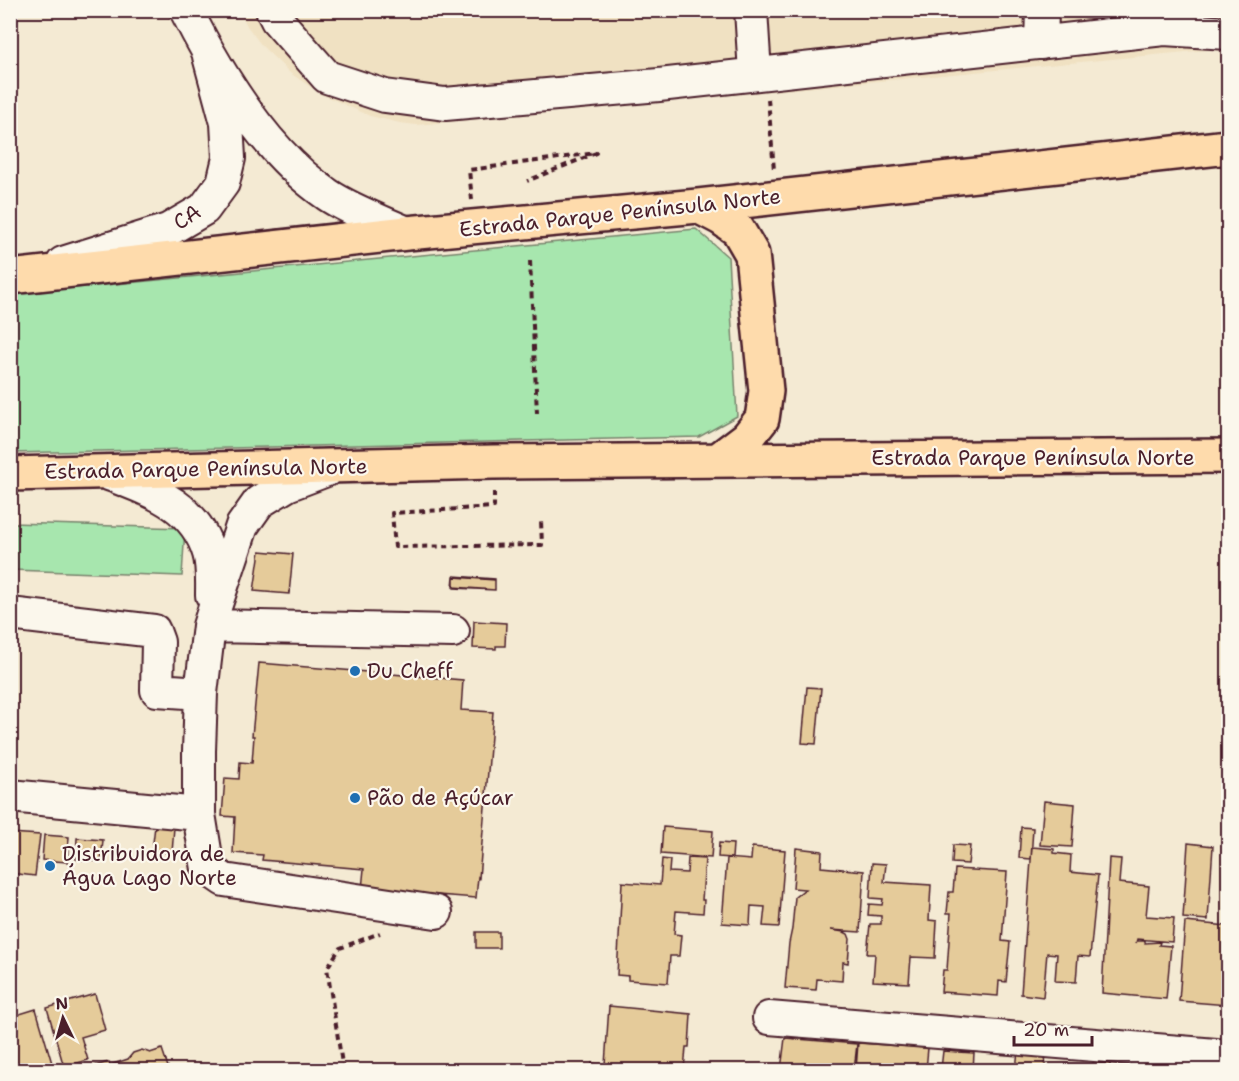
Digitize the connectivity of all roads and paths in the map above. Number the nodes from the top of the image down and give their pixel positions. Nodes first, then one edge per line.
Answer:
1 (186, 10) edge
2 (272, 10) edge
3 (751, 10) edge
4 (1042, 10) edge
5 (1228, 33) edge
6 (1041, 43) junction
7 (209, 56) junction
8 (754, 73) junction
9 (1228, 147) edge
10 (527, 181) dead end
11 (776, 198) junction
12 (698, 206) junction
13 (474, 227) junction
14 (407, 233) junction
15 (530, 261) dead end
16 (15, 277) edge
17 (537, 413) dead end
18 (1228, 456) edge
19 (718, 460) junction
20 (493, 462) junction
21 (336, 466) junction
22 (104, 472) junction
23 (10, 474) edge
24 (541, 521) dead end
25 (10, 614) edge
26 (211, 618) junction
27 (453, 631) dead end
28 (201, 693) junction
29 (10, 796) edge
30 (199, 814) junction
31 (436, 912) dead end
32 (383, 932) dead end
33 (769, 1018) dead end
34 (1228, 1056) edge
35 (343, 1071) edge

1 - 7 street, CA
2 - 8 street
3 - 8 street
4 - 6 street
5 - 6 street
6 - 8 street
7 - 14 street, CA
7 - 16 street, CA
8 - 11 path
9 - 11 main road, Estrada Parque Península Norte
10 - 13 path
11 - 12 main road, Estrada Parque Península Norte
12 - 13 main road, Estrada Parque Península Norte
12 - 19 main road
13 - 14 main road, Estrada Parque Península Norte
14 - 16 main road, Estrada Parque Península Norte
15 - 17 path
18 - 19 main road, Estrada Parque Península Norte
19 - 20 main road, Estrada Parque Península Norte
20 - 21 main road, Estrada Parque Península Norte
20 - 24 path
21 - 22 main road, Estrada Parque Península Norte
21 - 26 street
22 - 23 main road, Estrada Parque Península Norte
22 - 26 street
25 - 28 street
26 - 27 street
26 - 28 street
28 - 30 street
29 - 30 street
30 - 31 street
32 - 35 path
33 - 34 street

